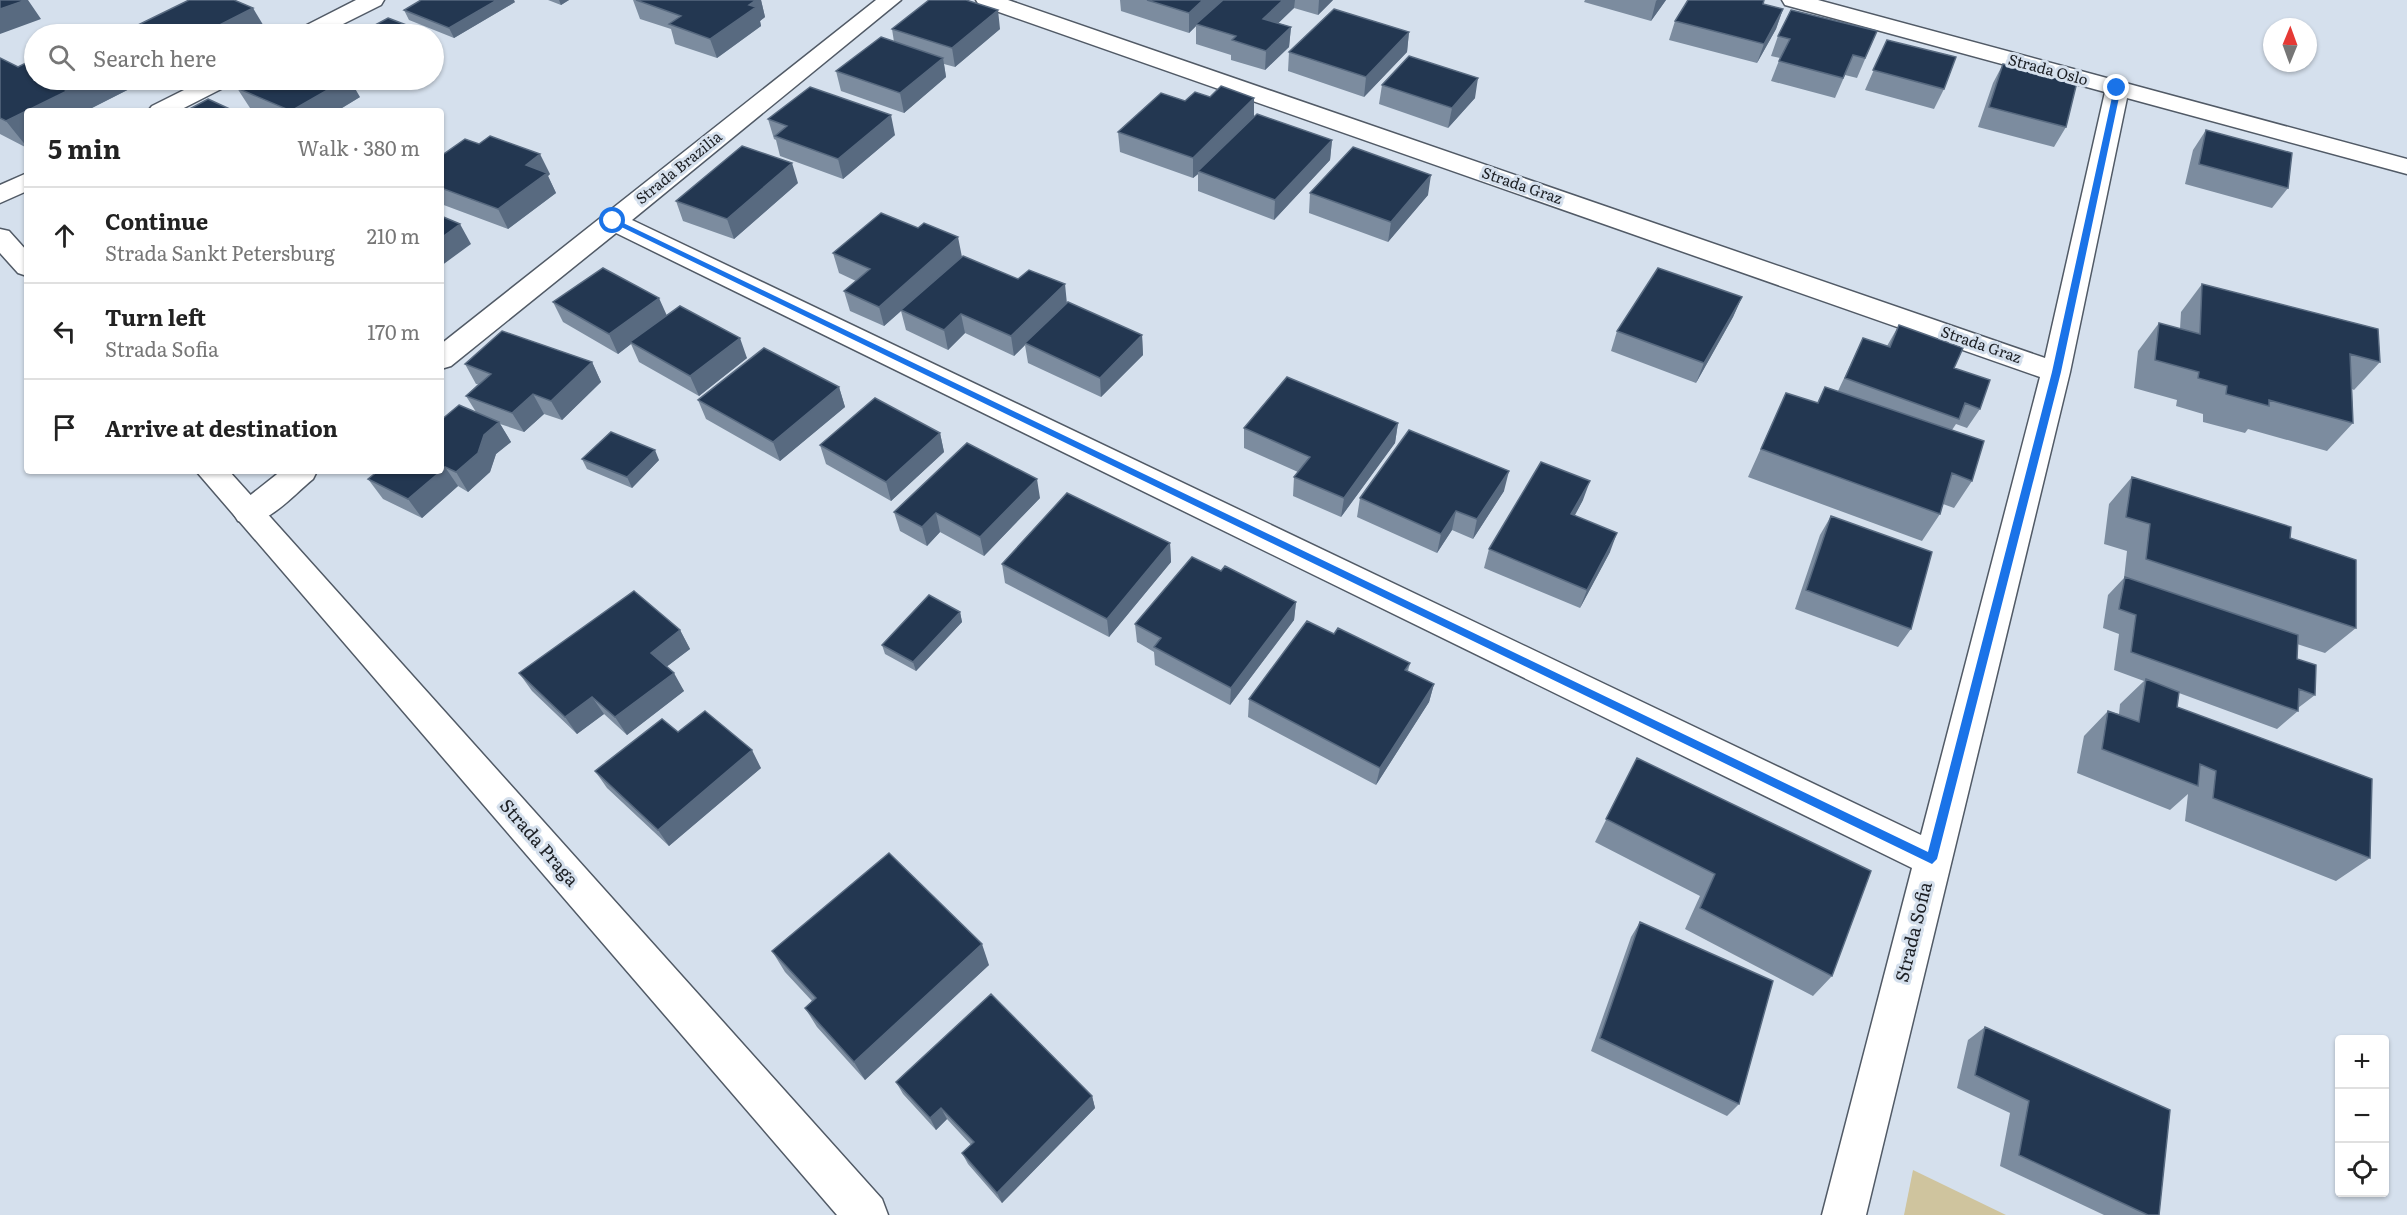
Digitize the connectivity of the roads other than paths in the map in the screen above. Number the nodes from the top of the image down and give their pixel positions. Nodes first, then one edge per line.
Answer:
1 (373, 0) edge
2 (890, 0) edge
3 (987, 0) edge
4 (1793, 0) edge
5 (326, 24) edge
6 (2117, 88) junction
7 (201, 90) edge
8 (166, 108) edge
9 (2407, 167) edge
10 (24, 183) edge
11 (0, 195) edge
12 (613, 221) junction
13 (0, 237) edge
14 (24, 264) edge
15 (444, 357) edge
16 (2056, 372) junction
17 (214, 474) edge
18 (298, 474) edge
19 (249, 513) junction
20 (1932, 859) junction
21 (866, 1215) edge
22 (1844, 1215) edge

1 - 5 street
2 - 12 street, Strada Brazilia
3 - 16 street, Strada Graz
4 - 6 street, Strada Oslo
6 - 9 street, Strada Oslo
6 - 16 street, Strada Sofia
7 - 8 street
10 - 11 street
12 - 15 street, Strada Brazilia
12 - 20 street
13 - 14 street
16 - 20 street, Strada Sofia
17 - 19 street, Strada Praga
18 - 19 street
19 - 21 street, Strada Praga
20 - 22 street, Strada Sofia

